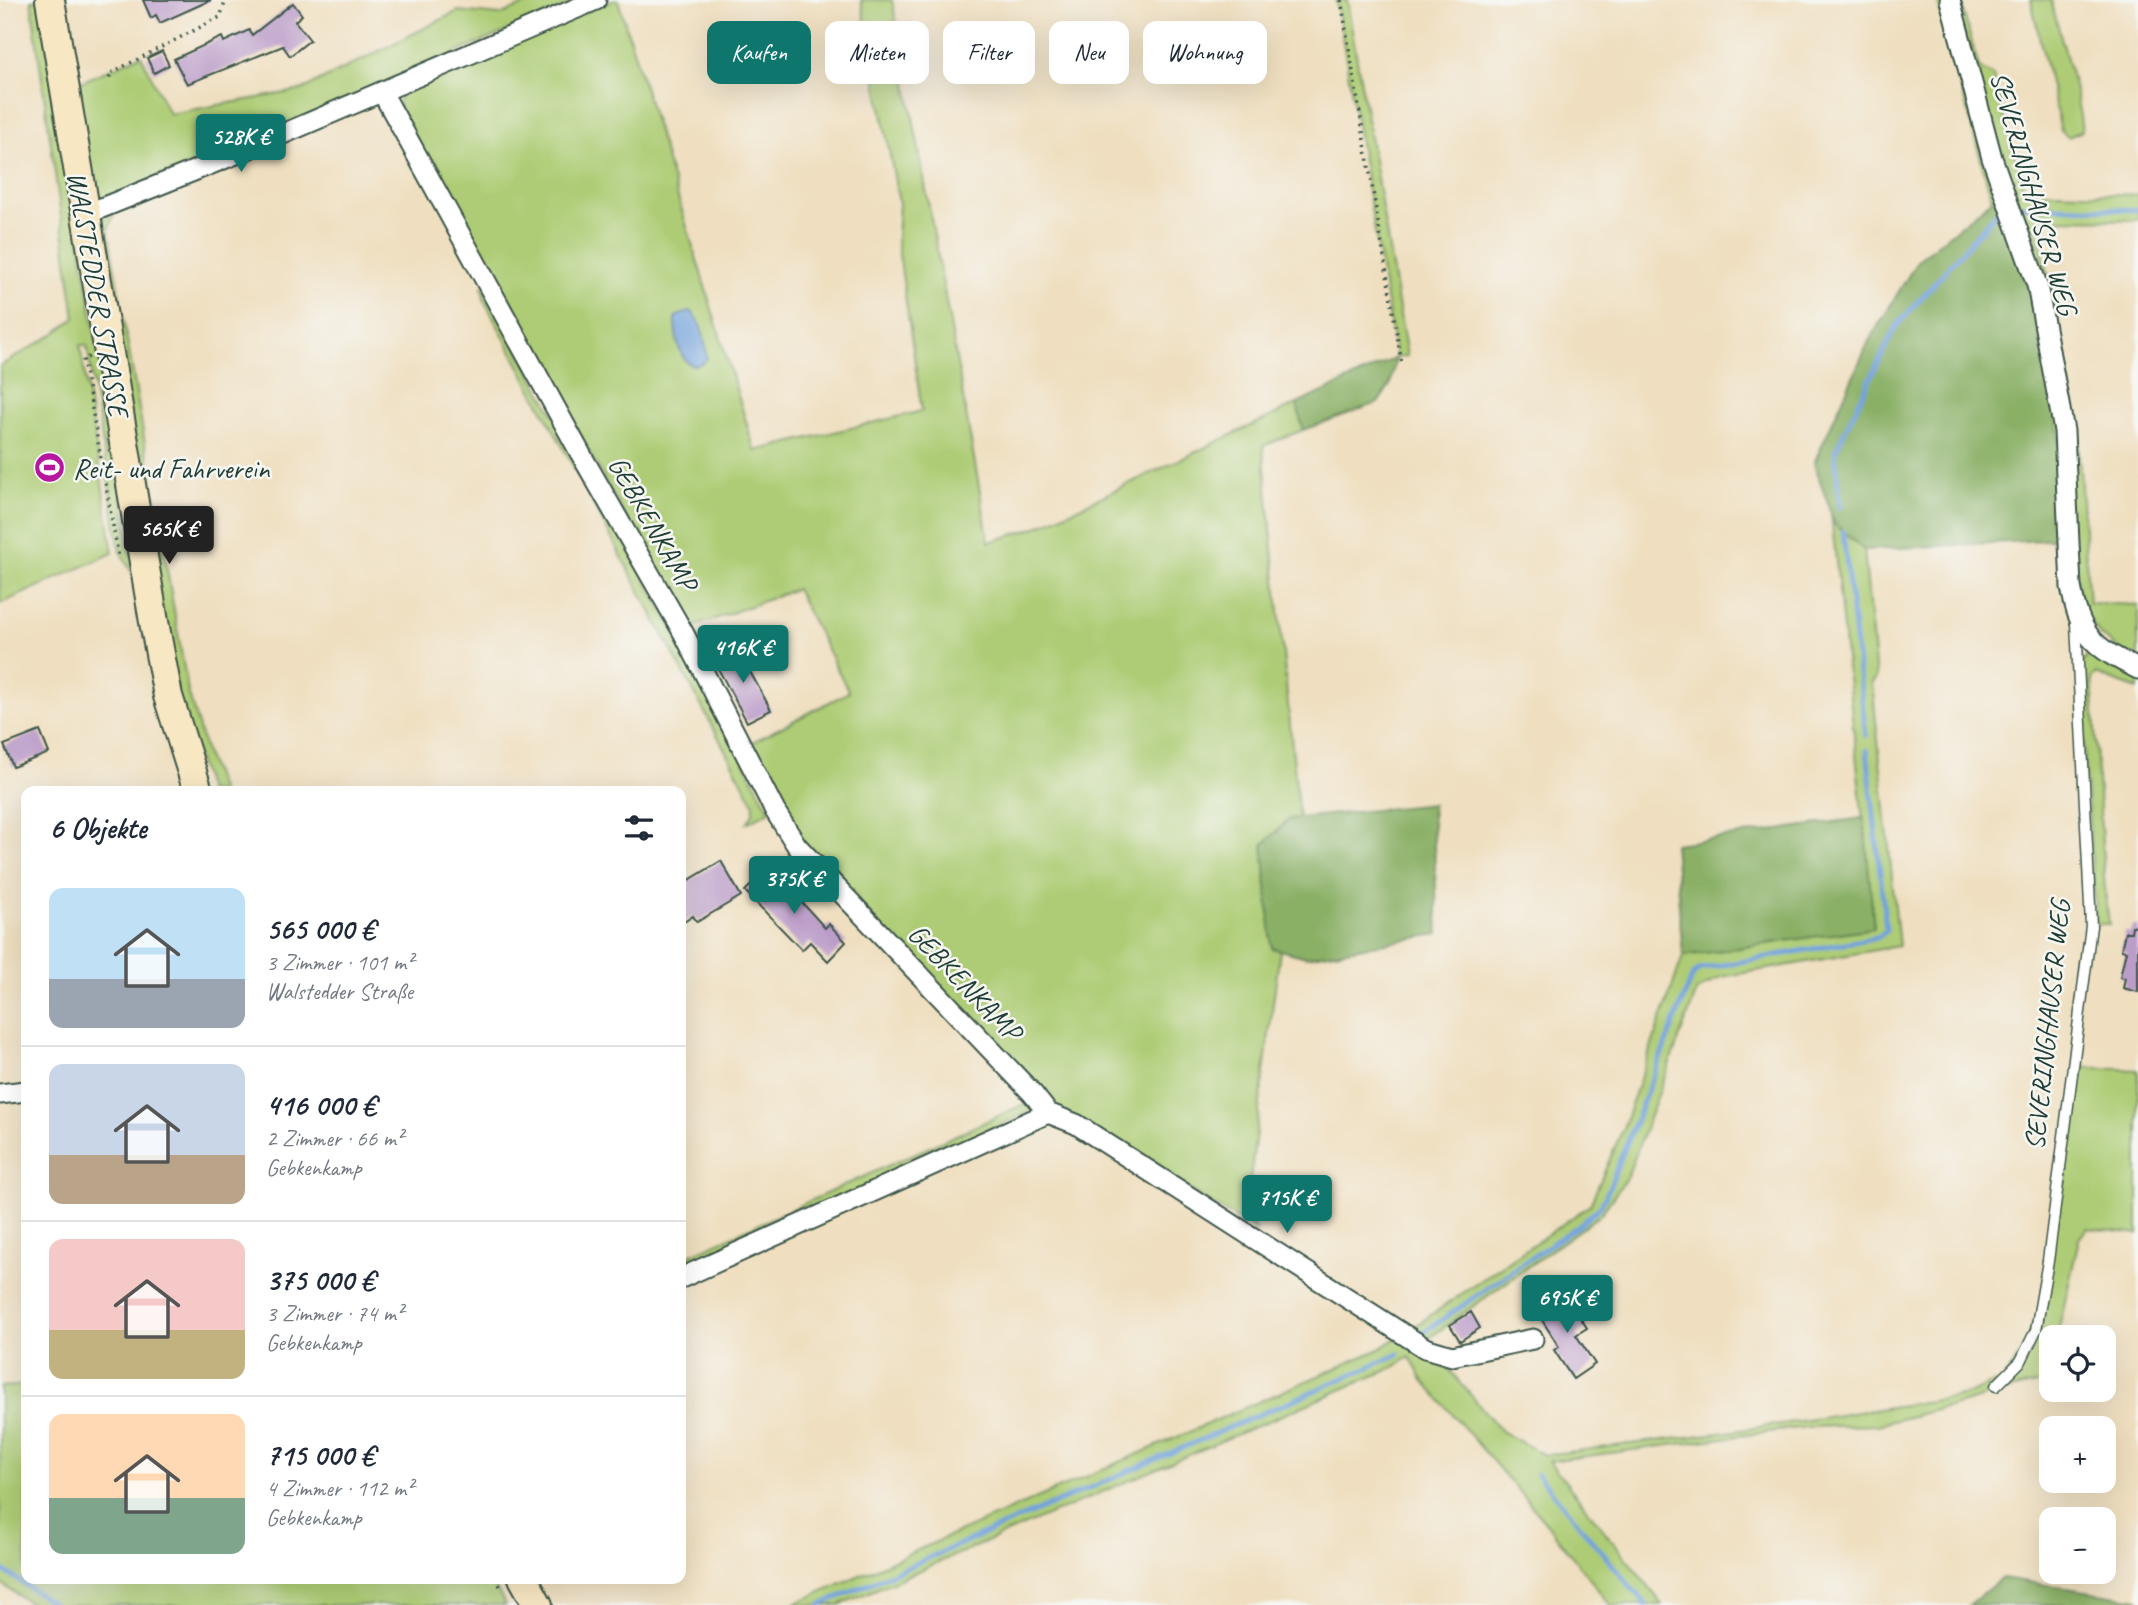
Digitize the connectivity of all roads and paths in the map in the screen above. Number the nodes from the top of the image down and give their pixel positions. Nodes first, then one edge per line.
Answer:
1 (50, 0) edge
2 (226, 0) edge
3 (596, 0) edge
4 (1341, 0) edge
5 (1950, 0) edge
6 (110, 78) dead end
7 (382, 92) junction
8 (84, 215) junction
9 (1402, 365) dead end
10 (2076, 612) junction
11 (2138, 669) edge
12 (196, 786) edge
13 (21, 1092) edge
14 (0, 1094) edge
15 (1048, 1113) junction
16 (686, 1276) edge
17 (1533, 1339) dead end
18 (1996, 1386) dead end
19 (526, 1584) edge
20 (538, 1605) edge

1 - 8 main road, WALSTEDDER STRASSE
2 - 6 path
3 - 7 street
4 - 9 path
5 - 10 street, SEVERINGHAUSER WEG
7 - 8 street
7 - 15 street, GEBKENKAMP
8 - 12 main road, WALSTEDDER STRASSE
10 - 11 street, SEVERINGHAUSER WEG
10 - 18 lane, SEVERINGHAUSER WEG
13 - 14 street
15 - 16 street
15 - 17 street, GEBKENKAMP
19 - 20 main road

